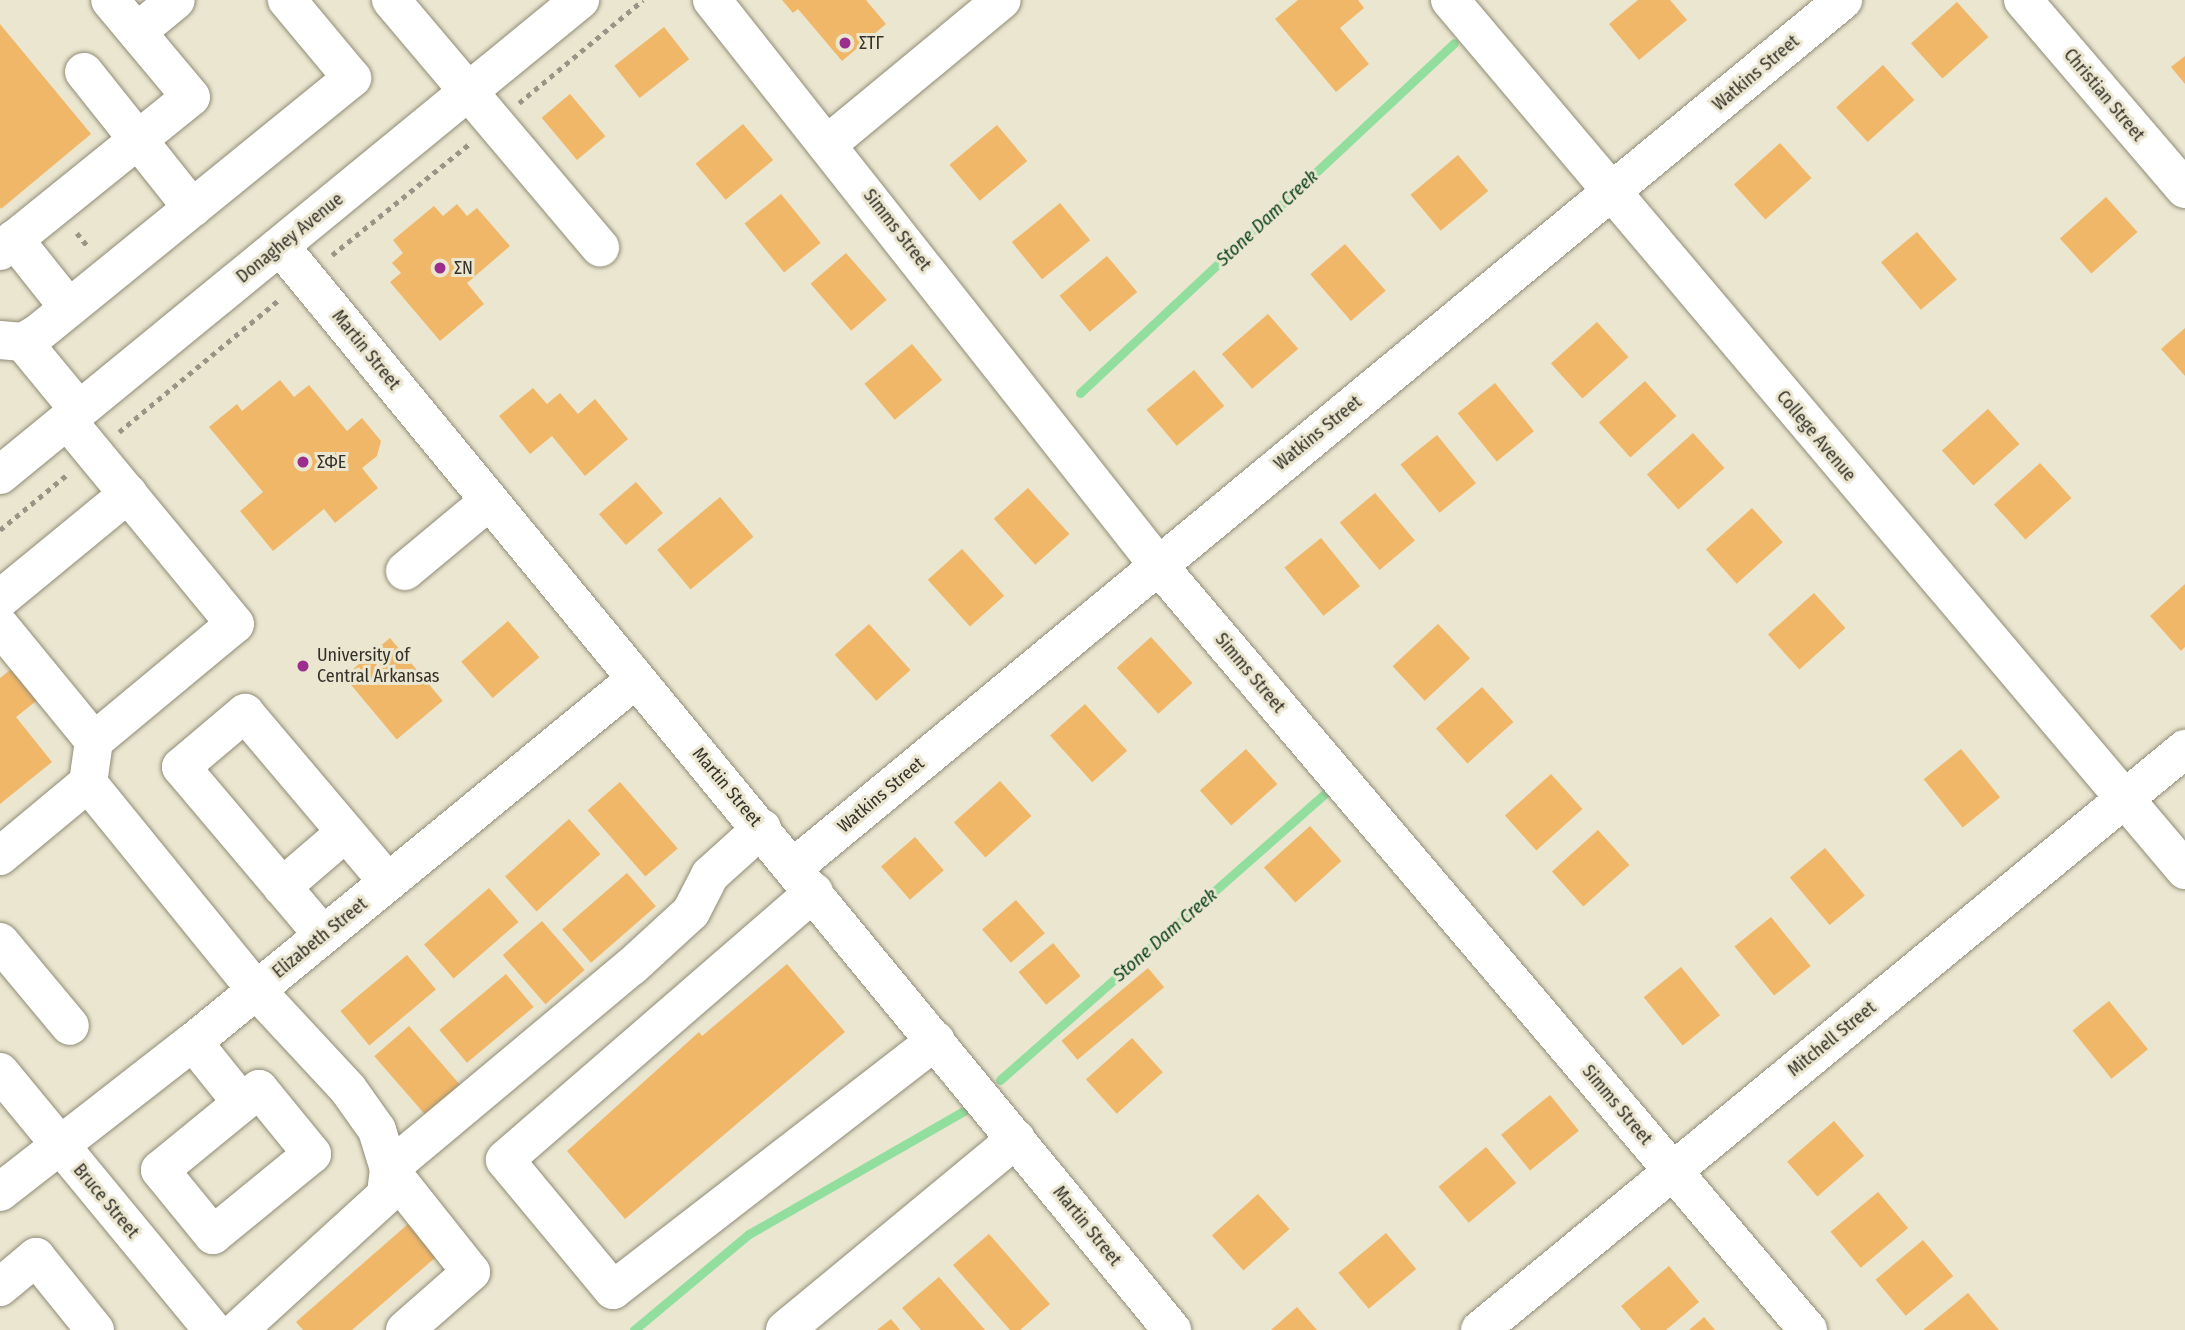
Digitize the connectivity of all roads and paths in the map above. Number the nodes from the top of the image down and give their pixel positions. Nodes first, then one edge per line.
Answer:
1 (110, 0) edge
2 (176, 0) edge
3 (287, 0) edge
4 (391, 0) edge
5 (580, 0) edge
6 (712, 0) edge
7 (1002, 0) edge
8 (1450, 0) edge
9 (1843, 0) edge
10 (2023, 0) edge
11 (136, 32) junction
12 (83, 72) dead end
13 (469, 91) junction
14 (138, 140) junction
15 (829, 143) junction
16 (2185, 190) edge
17 (1610, 194) junction
18 (192, 208) junction
19 (70, 225) dead end
20 (7, 245) edge
21 (280, 246) junction
22 (600, 247) dead end
23 (92, 251) dead end
24 (69, 308) junction
25 (11, 341) edge
26 (73, 415) junction
27 (0, 475) edge
28 (128, 494) junction
29 (489, 501) junction
30 (1158, 565) junction
31 (405, 572) dead end
32 (0, 599) edge
33 (0, 626) edge
34 (636, 679) junction
35 (94, 741) junction
36 (2185, 749) edge
37 (88, 783) junction
38 (2125, 799) junction
39 (762, 828) junction
40 (346, 832) junction
41 (0, 856) edge
42 (2185, 870) edge
43 (804, 880) junction
44 (388, 882) junction
45 (282, 887) junction
46 (323, 935) junction
47 (0, 942) edge
48 (256, 990) junction
49 (70, 1026) dead end
50 (936, 1040) junction
51 (193, 1042) junction
52 (0, 1072) edge
53 (242, 1103) dead end
54 (1016, 1139) junction
55 (59, 1144) junction
56 (389, 1169) junction
57 (1672, 1171) junction
58 (0, 1192) edge
59 (0, 1287) edge
60 (95, 1330) edge
61 (213, 1330) edge
62 (238, 1330) edge
63 (405, 1330) edge
64 (785, 1330) edge
65 (1172, 1330) edge
66 (1480, 1330) edge
67 (1808, 1330) edge

1 - 11 street
2 - 11 street
3 - 18 street
4 - 13 street
5 - 13 street, Donaghey Avenue
6 - 15 street, Simms Street
7 - 15 street
8 - 17 street, College Avenue
9 - 17 street, Watkins Street
10 - 16 street, Christian Street
11 - 14 street
12 - 14 street
13 - 21 street, Donaghey Avenue
13 - 22 street
14 - 18 street
14 - 20 street
15 - 30 street, Simms Street
17 - 30 street, Watkins Street
17 - 38 street, College Avenue
18 - 24 street
19 - 23 path
20 - 24 street
21 - 26 street, Donaghey Avenue
21 - 29 street, Martin Street
24 - 25 street
25 - 26 street
26 - 27 street, Donaghey Avenue
26 - 28 street
28 - 32 street
28 - 35 street
29 - 31 street
29 - 34 street, Martin Street
30 - 43 street, Watkins Street
30 - 57 street, Simms Street
33 - 35 street
34 - 39 street, Martin Street
34 - 44 street, Elizabeth Street
35 - 37 street
36 - 38 street, Mitchell Street
37 - 41 street
37 - 48 street
38 - 42 street, College Avenue
38 - 57 street, Mitchell Street
39 - 43 street, Martin Street
39 - 56 street
40 - 44 street
40 - 45 street
40 - 45 street
43 - 50 street, Martin Street
43 - 50 street, Watkins Street
44 - 46 street, Elizabeth Street
45 - 46 street
46 - 48 street, Elizabeth Street
47 - 49 street
48 - 51 street, Elizabeth Street
48 - 56 street
50 - 54 street, Martin Street
51 - 53 street
51 - 55 street, Elizabeth Street
52 - 55 street, Bruce Street
54 - 64 street
54 - 65 street, Martin Street
55 - 58 street, Elizabeth Street
55 - 61 street, Bruce Street
56 - 62 street
56 - 63 street
57 - 66 street, Mitchell Street
57 - 67 street, Simms Street
59 - 60 street

